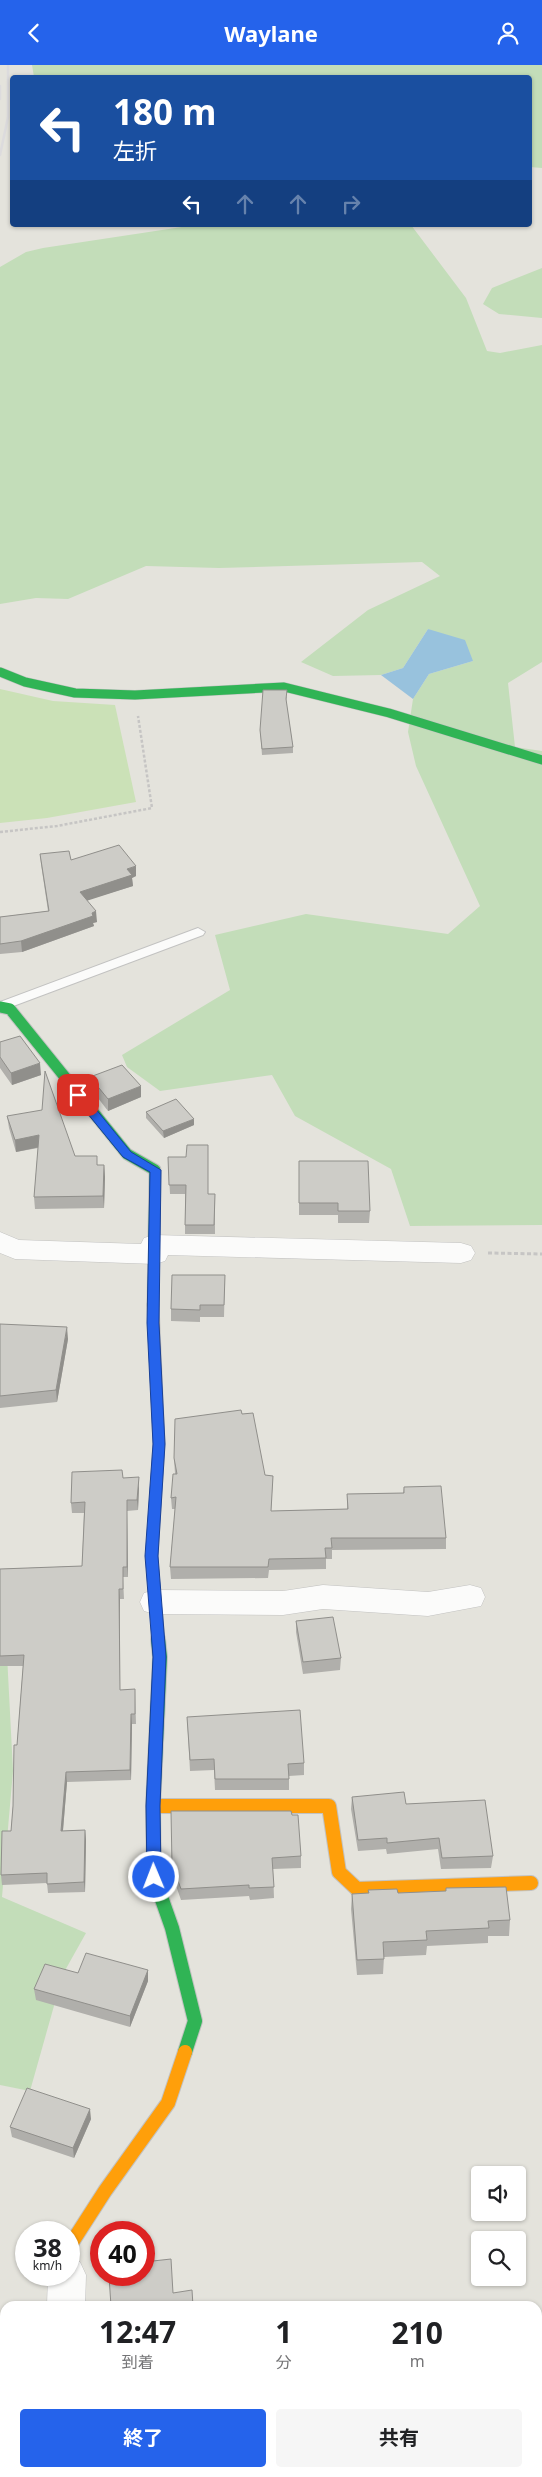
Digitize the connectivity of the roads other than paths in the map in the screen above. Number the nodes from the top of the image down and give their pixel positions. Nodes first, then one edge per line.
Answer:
1 (0, 672) edge
2 (542, 760) edge
3 (198, 932) dead end
4 (1, 1007) edge
5 (0, 1242) edge
6 (154, 1249) junction
7 (461, 1253) road end
8 (470, 1597) dead end
9 (155, 1602) junction
10 (153, 1806) junction
11 (531, 1883) dead end
12 (80, 2230) edge
13 (67, 2286) edge
14 (66, 2301) edge

1 - 2 street
3 - 4 lane
4 - 6 street
5 - 6 street
6 - 7 street
6 - 9 street
8 - 9 street
9 - 10 street
10 - 11 street
10 - 12 street
13 - 14 street

